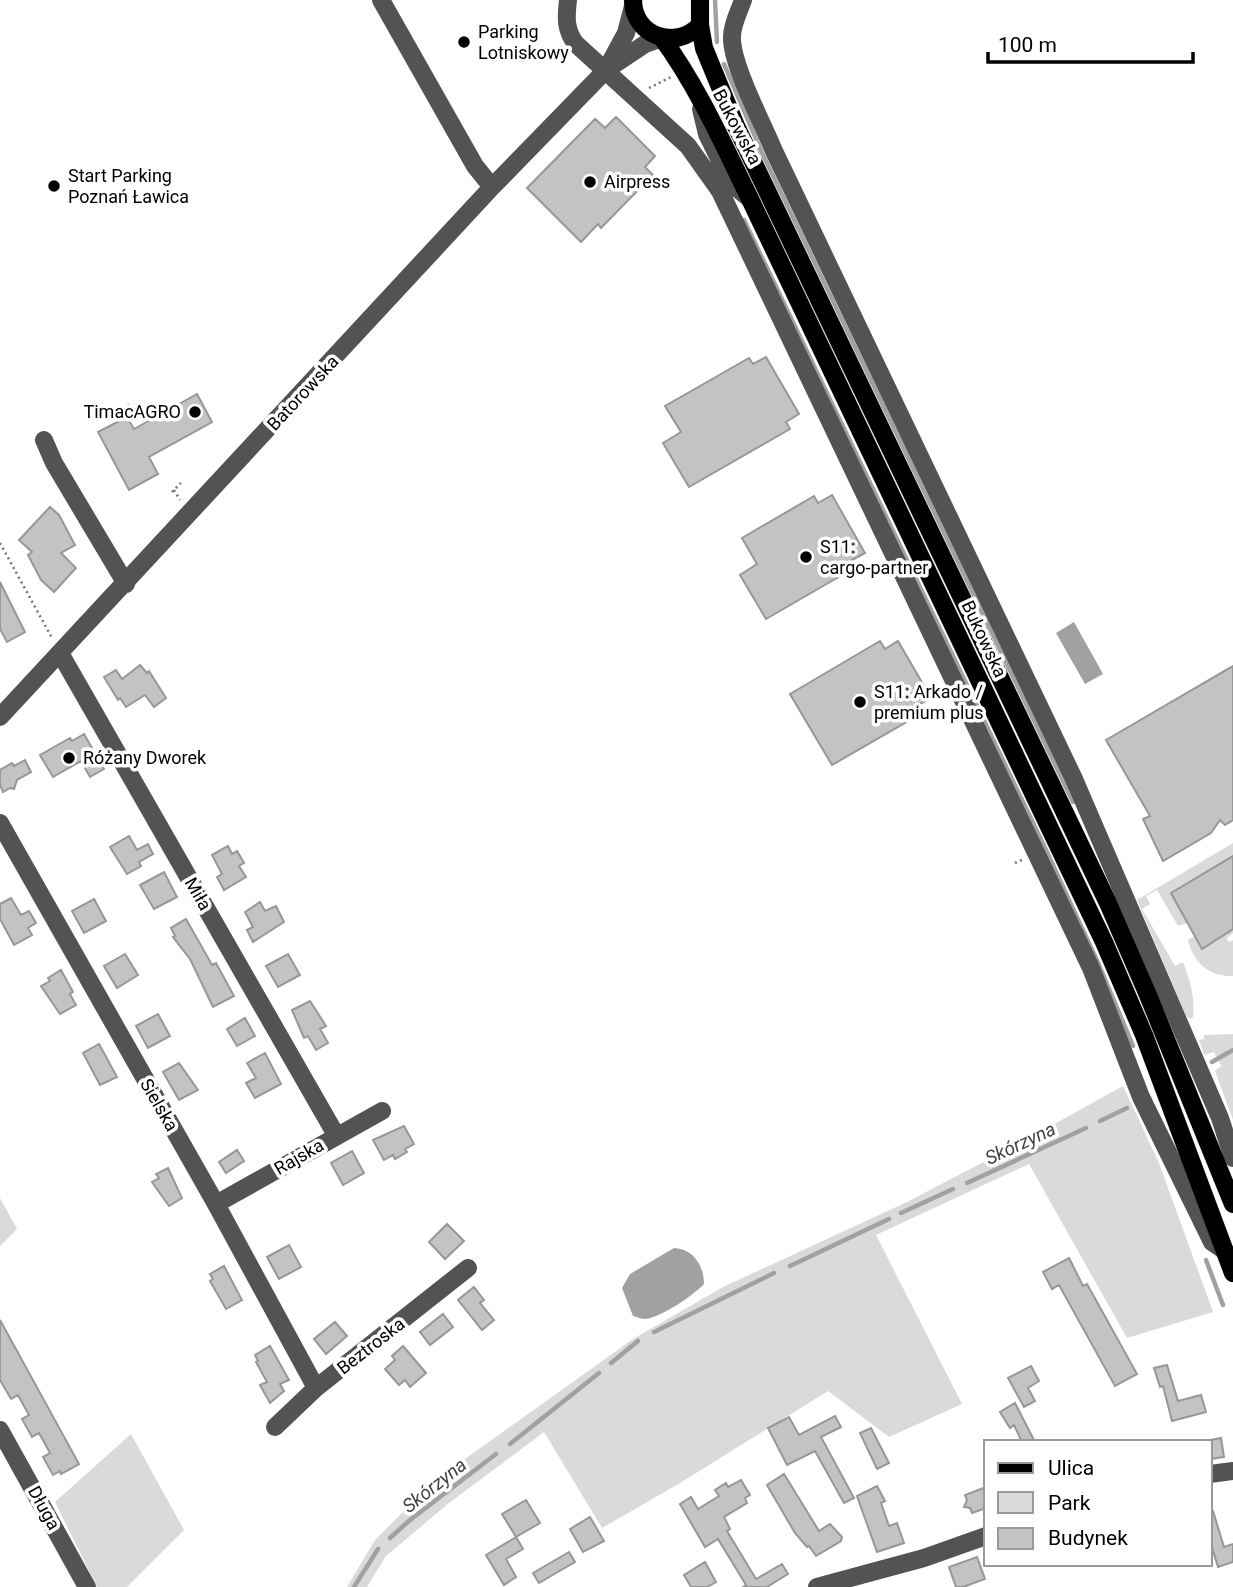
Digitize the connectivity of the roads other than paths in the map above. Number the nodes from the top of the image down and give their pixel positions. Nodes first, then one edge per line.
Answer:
1 (381, 0) edge
2 (568, 0) edge
3 (700, 0) edge
4 (743, 0) edge
5 (633, 3) edge
6 (700, 25) junction
7 (662, 38) junction
8 (606, 69) junction
9 (492, 187) junction
10 (44, 440) dead end
11 (125, 584) junction
12 (60, 653) junction
13 (0, 718) edge
14 (0, 823) edge
15 (382, 1111) dead end
16 (336, 1135) junction
17 (1233, 1158) edge
18 (216, 1204) junction
19 (1233, 1205) edge
20 (1225, 1251) junction
21 (468, 1268) dead end
22 (1233, 1273) edge
23 (316, 1388) junction
24 (275, 1427) dead end
25 (0, 1430) edge
26 (1233, 1471) edge
27 (1212, 1474) edge
28 (984, 1537) edge
29 (87, 1587) edge
30 (817, 1587) edge

1 - 9 street
2 - 8 street
3 - 6 main road, Bukowska
4 - 17 street
5 - 7 main road
5 - 8 street, Batorowska
6 - 7 main road
6 - 19 main road, Bukowska
7 - 8 street, Batorowska
7 - 20 main road, Bukowska
8 - 9 street, Batorowska
8 - 20 street
9 - 11 street, Batorowska
10 - 11 street
11 - 12 street, Batorowska
12 - 13 street, Batorowska
12 - 16 street, Miła
14 - 18 street, Sielska
15 - 16 street, Rajska
16 - 18 street, Rajska
18 - 23 street, Sielska
20 - 22 main road, Bukowska
21 - 23 street, Beztroska
23 - 24 street, Beztroska
25 - 29 street, Długa
26 - 27 street
28 - 30 street

